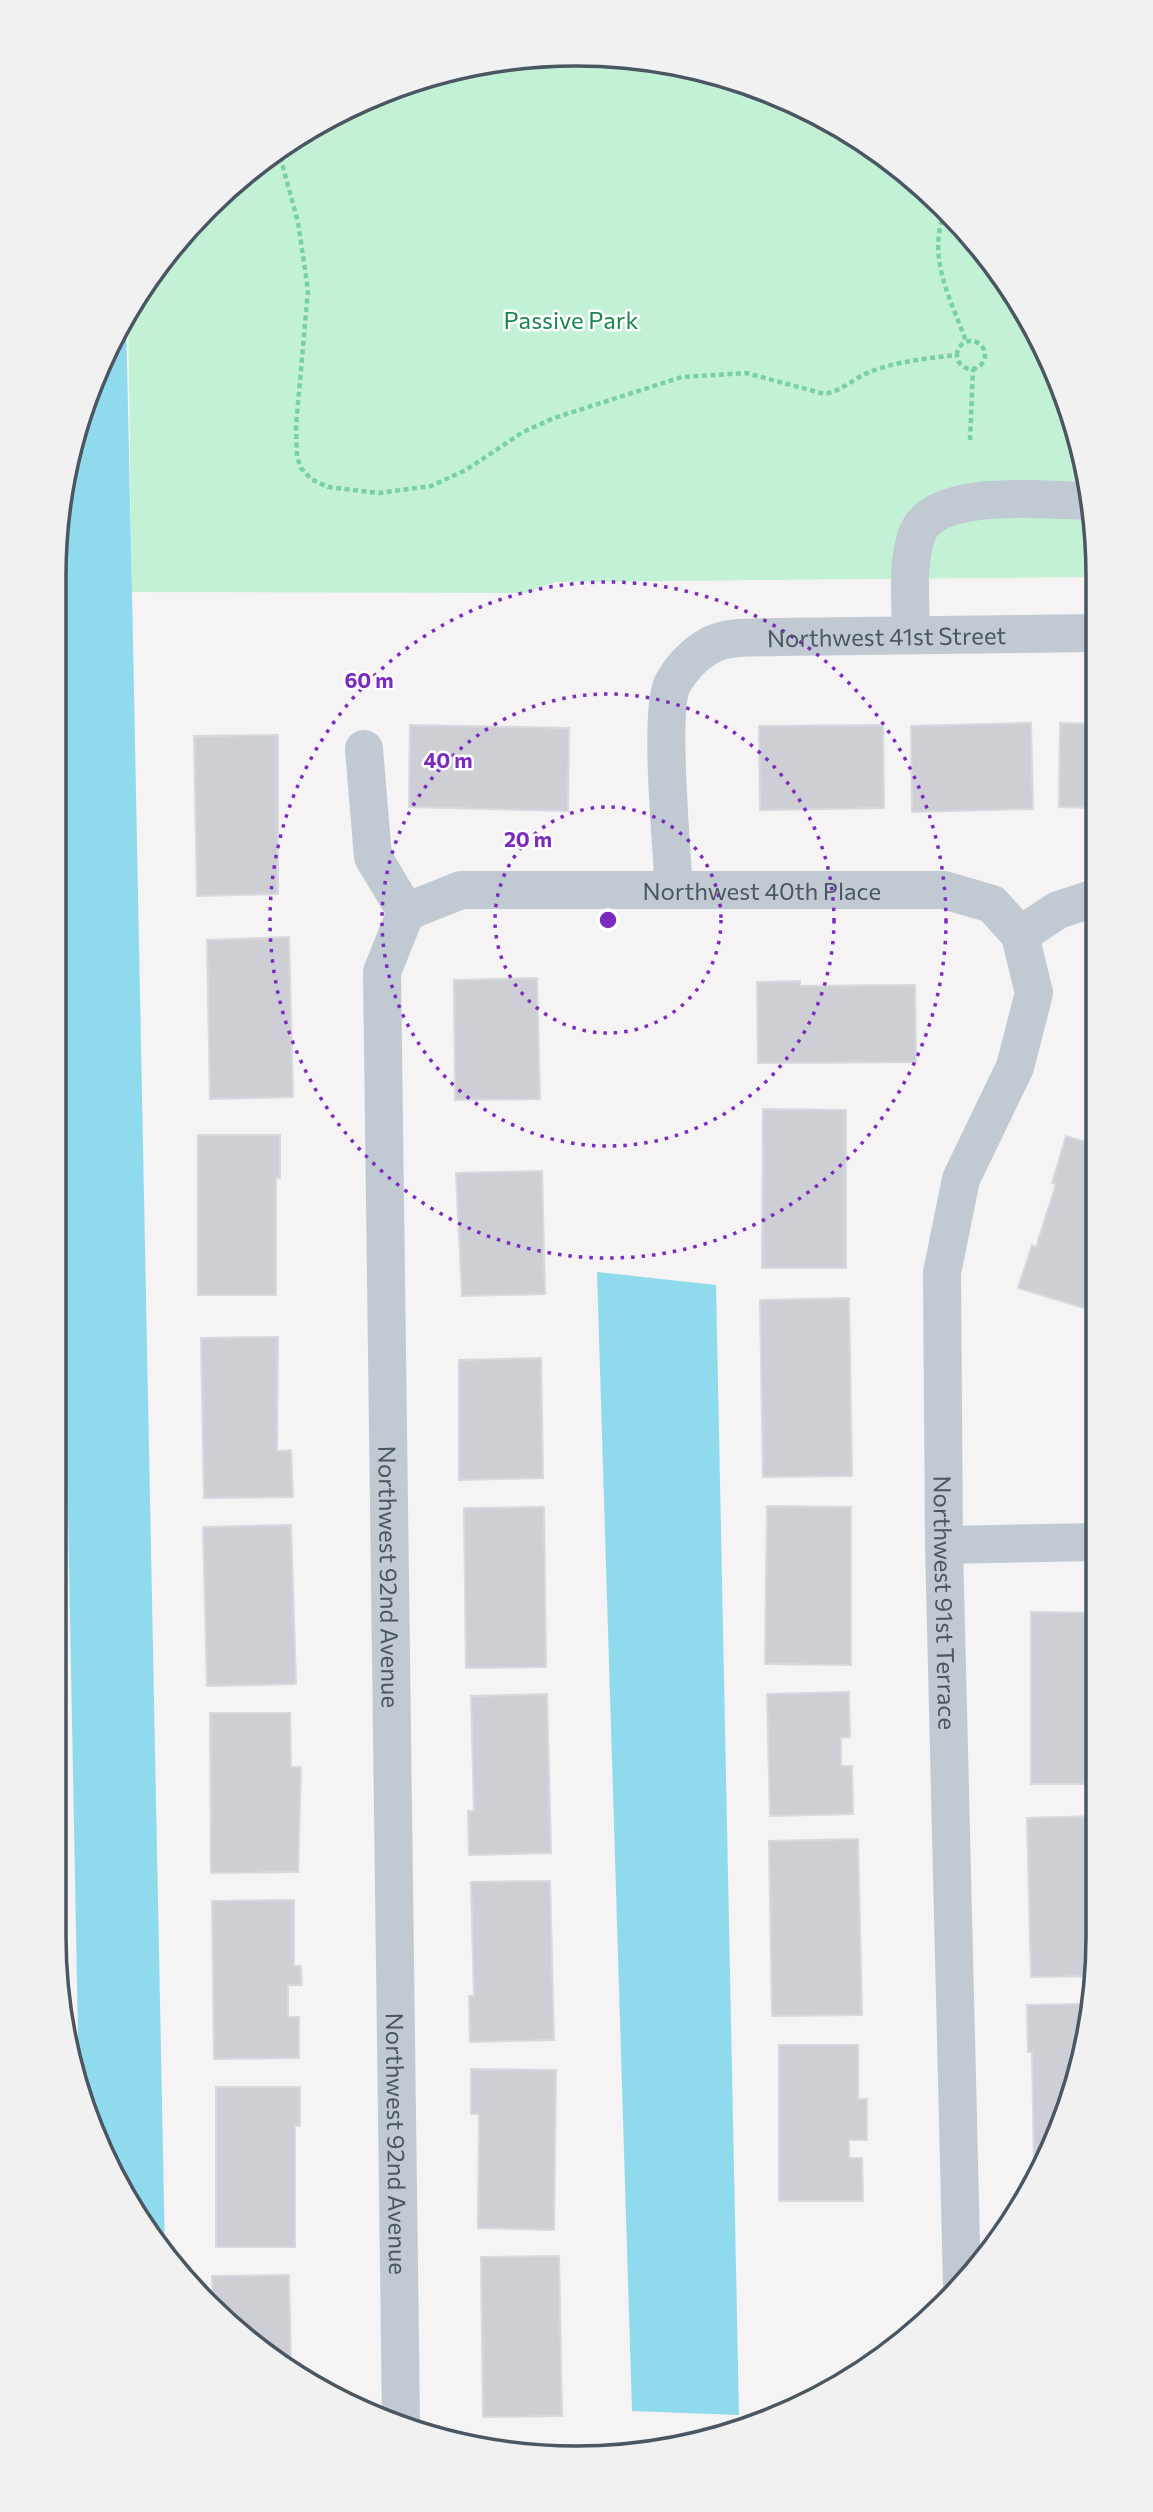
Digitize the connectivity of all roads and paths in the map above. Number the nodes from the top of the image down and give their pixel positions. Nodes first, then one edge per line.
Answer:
1 (281, 161) edge
2 (943, 222) edge
3 (966, 341) junction
4 (956, 355) junction
5 (973, 369) junction
6 (970, 440) dead end
7 (1081, 501) edge
8 (1086, 633) edge
9 (911, 635) junction
10 (364, 749) dead end
11 (674, 890) junction
12 (1086, 901) edge
13 (406, 912) junction
14 (1020, 935) junction
15 (1086, 1542) edge
16 (944, 1545) junction
17 (962, 2270) edge
18 (401, 2414) edge

1 - 4 path
2 - 3 path
3 - 4 path
3 - 5 path
4 - 5 path
5 - 6 path
7 - 9 street
8 - 9 street, Northwest 41st Street
9 - 11 street, Northwest 41st Street
10 - 13 street
11 - 13 street, Northwest 40th Place
11 - 14 street, Northwest 40th Place
12 - 14 street
13 - 18 street, Northwest 92nd Avenue
14 - 16 street, Northwest 91st Terrace
15 - 16 street
16 - 17 street, Northwest 91st Terrace

